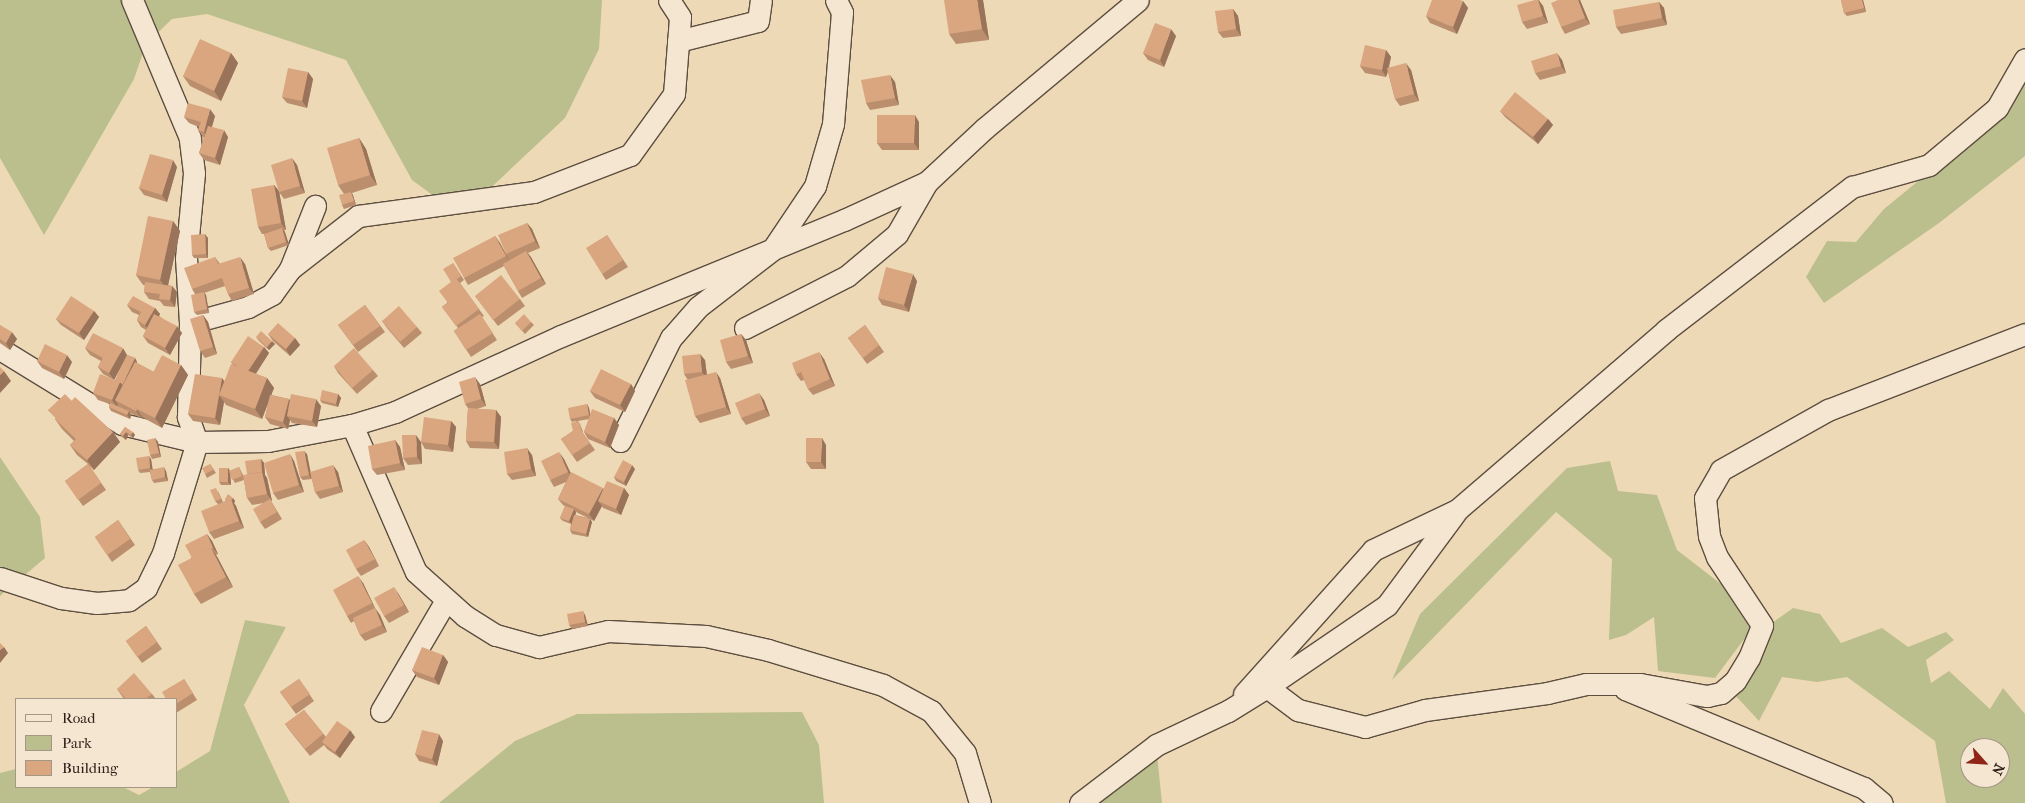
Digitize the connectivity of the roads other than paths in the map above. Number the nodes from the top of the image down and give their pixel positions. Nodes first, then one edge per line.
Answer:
1 (132, 0) edge
2 (670, 0) edge
3 (761, 0) edge
4 (836, 0) edge
5 (1132, 1) edge
6 (678, 41) junction
7 (2025, 59) edge
8 (927, 182) junction
9 (315, 206) dead end
10 (772, 250) junction
11 (290, 270) junction
12 (190, 323) junction
13 (745, 328) dead end
14 (2025, 334) edge
15 (0, 349) edge
16 (352, 425) junction
17 (620, 441) dead end
18 (197, 442) junction
19 (1457, 510) junction
20 (0, 578) edge
21 (446, 600) junction
22 (1610, 682) junction
23 (1267, 687) junction
24 (381, 710) dead end
25 (1228, 711) junction
26 (980, 803) edge
27 (1080, 803) edge
28 (1882, 803) edge

1 - 12 street
2 - 6 street
3 - 6 street
4 - 10 street
5 - 8 street
6 - 11 street
7 - 19 street
8 - 10 street
8 - 13 street
9 - 11 street
10 - 16 street
10 - 17 street
11 - 12 street
12 - 18 street
14 - 22 street
15 - 18 street
16 - 18 street
16 - 21 street
18 - 20 street
19 - 23 street
19 - 25 street
21 - 24 street
21 - 26 street
22 - 23 street
22 - 28 street
23 - 25 street
25 - 27 street

